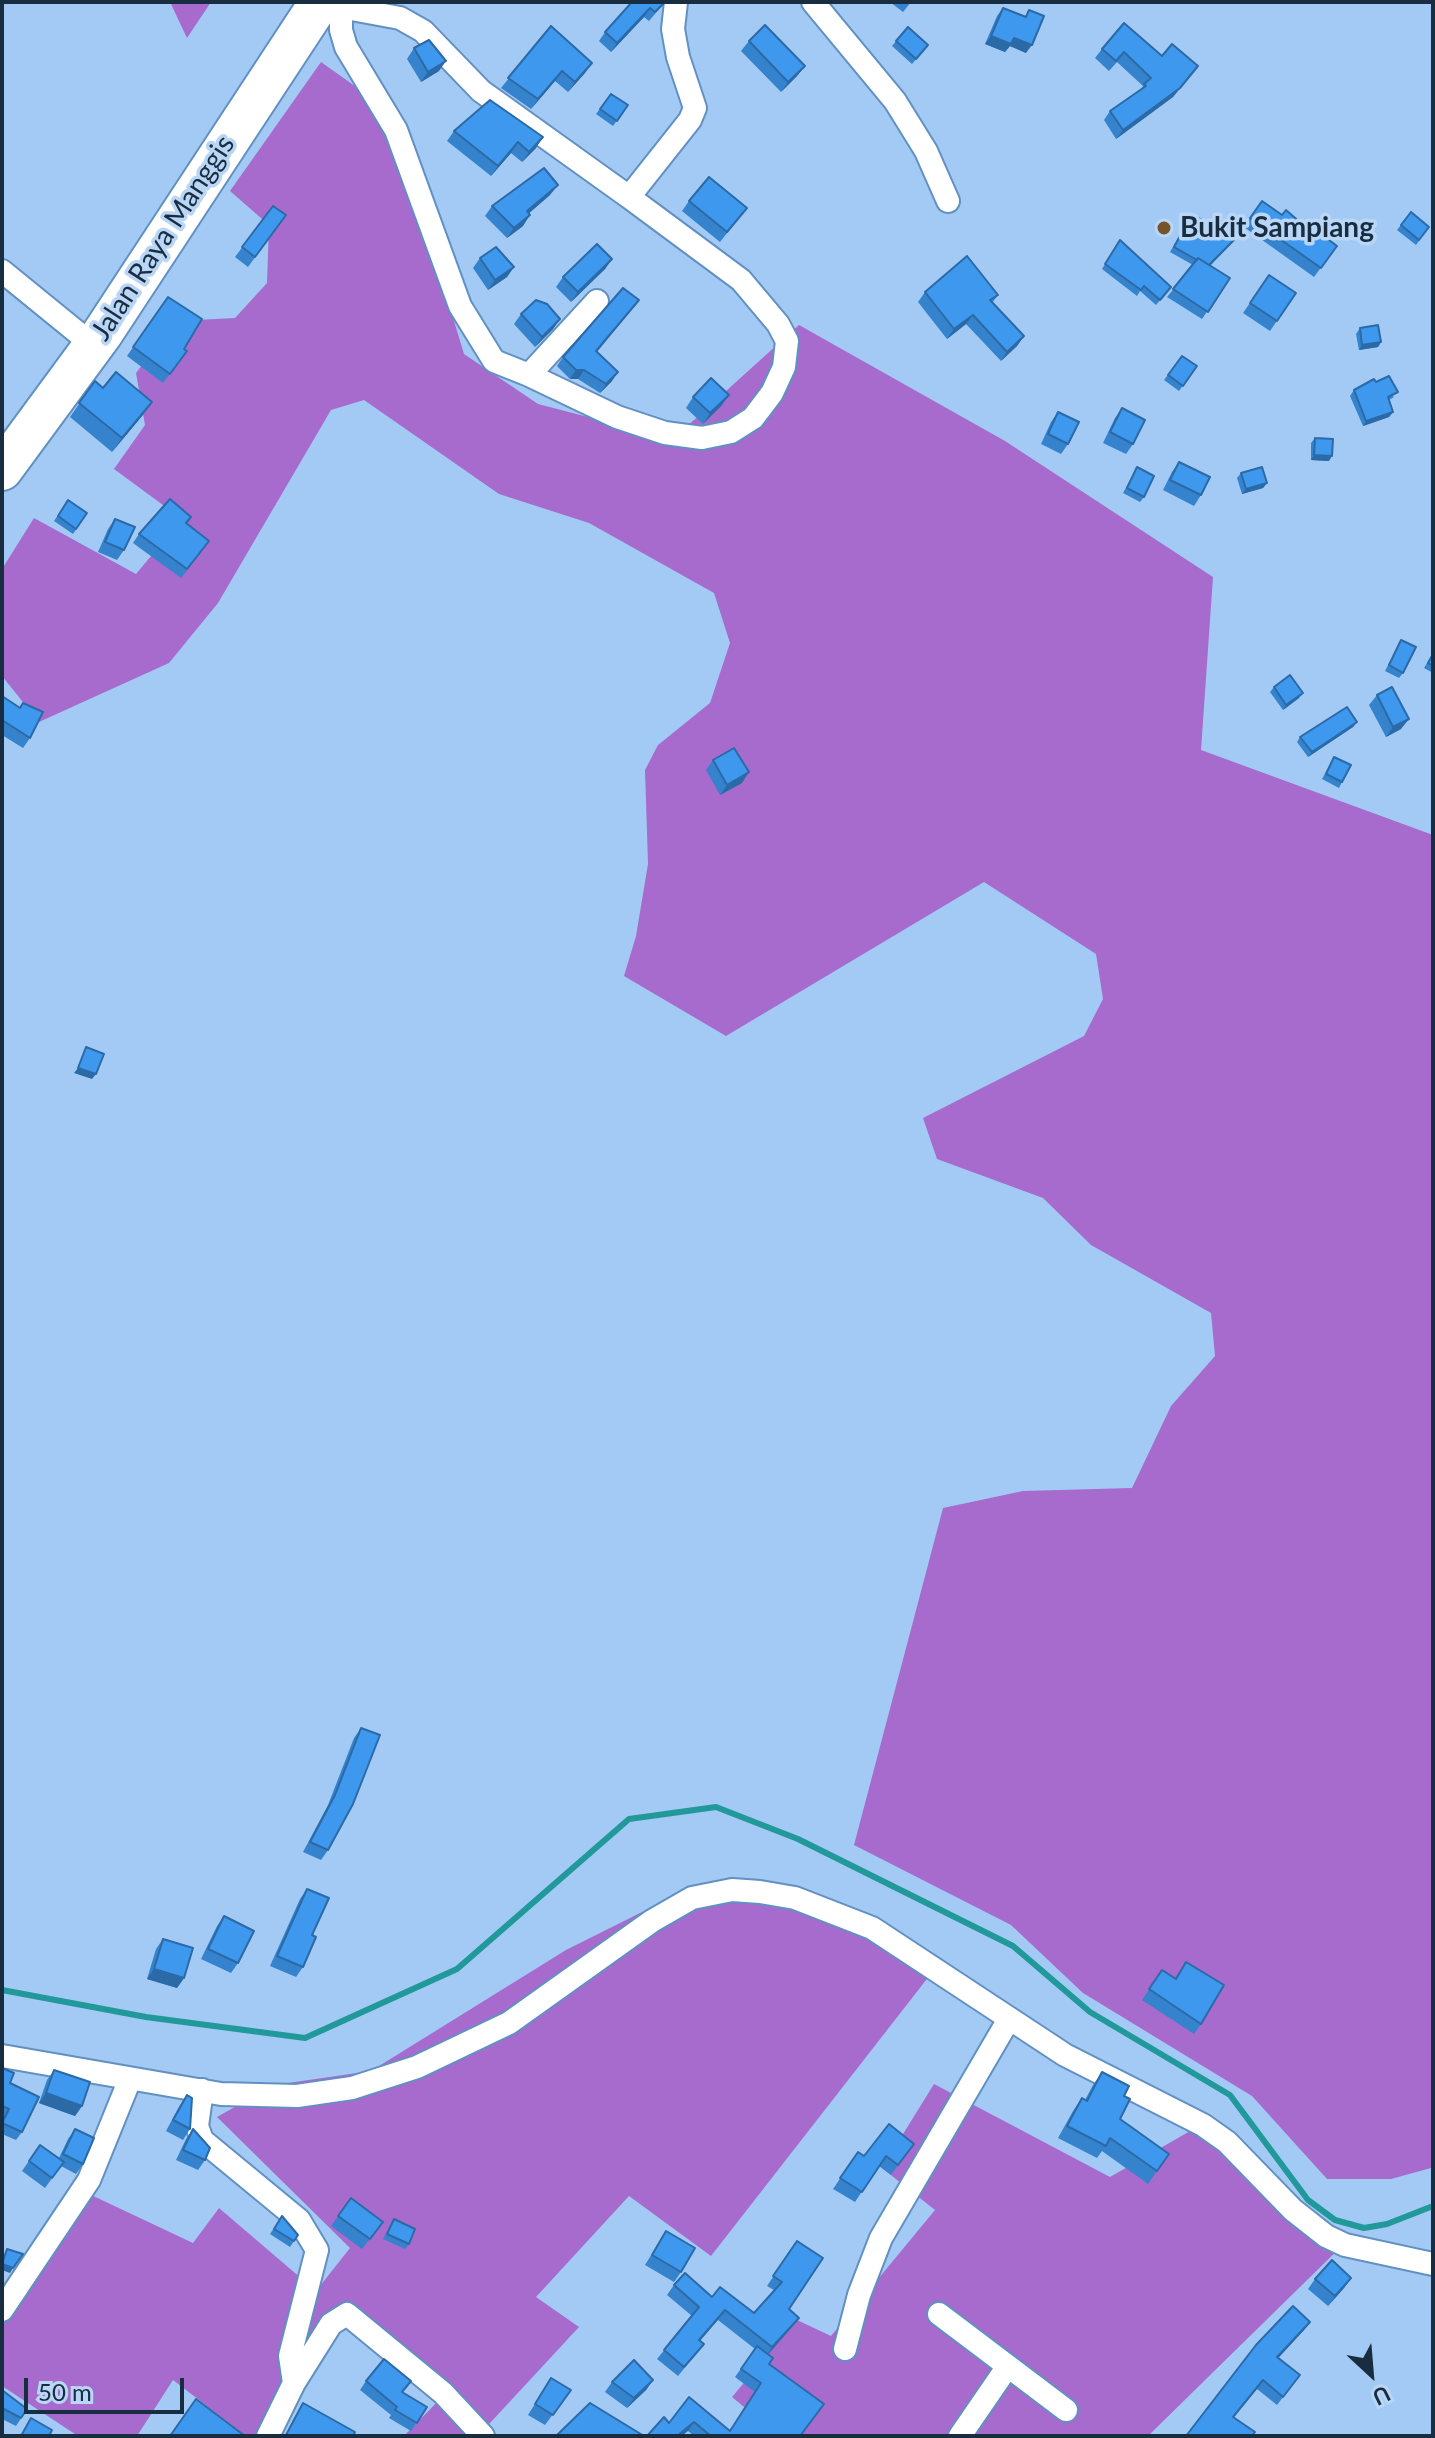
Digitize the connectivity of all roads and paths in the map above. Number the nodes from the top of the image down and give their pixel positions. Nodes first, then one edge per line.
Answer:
1 (676, 2) edge
2 (813, 2) edge
3 (327, 4) edge
4 (629, 197) junction
5 (948, 201) dead end
6 (2, 271) edge
7 (597, 301) dead end
8 (94, 346) junction
9 (529, 375) junction
10 (2, 470) edge
11 (1009, 2019) junction
12 (2, 2056) edge
13 (130, 2079) junction
14 (202, 2090) junction
15 (1433, 2264) edge
16 (2, 2310) edge
17 (939, 2314) dead end
18 (845, 2349) dead end
19 (1008, 2366) junction
20 (294, 2383) junction
21 (1066, 2410) dead end
22 (268, 2436) edge
23 (483, 2436) edge
24 (960, 2436) edge

1 - 4 street
2 - 5 street
3 - 4 street
3 - 8 highway, Jalan Raya Manggis
3 - 9 street
4 - 9 street
6 - 8 street
7 - 9 street
8 - 10 highway, Jalan Raya Manggis
11 - 14 street
11 - 15 street
11 - 18 street
12 - 13 street
13 - 14 street
13 - 16 street
14 - 20 street
17 - 19 street
19 - 21 street
19 - 24 street
20 - 22 street
20 - 23 street

